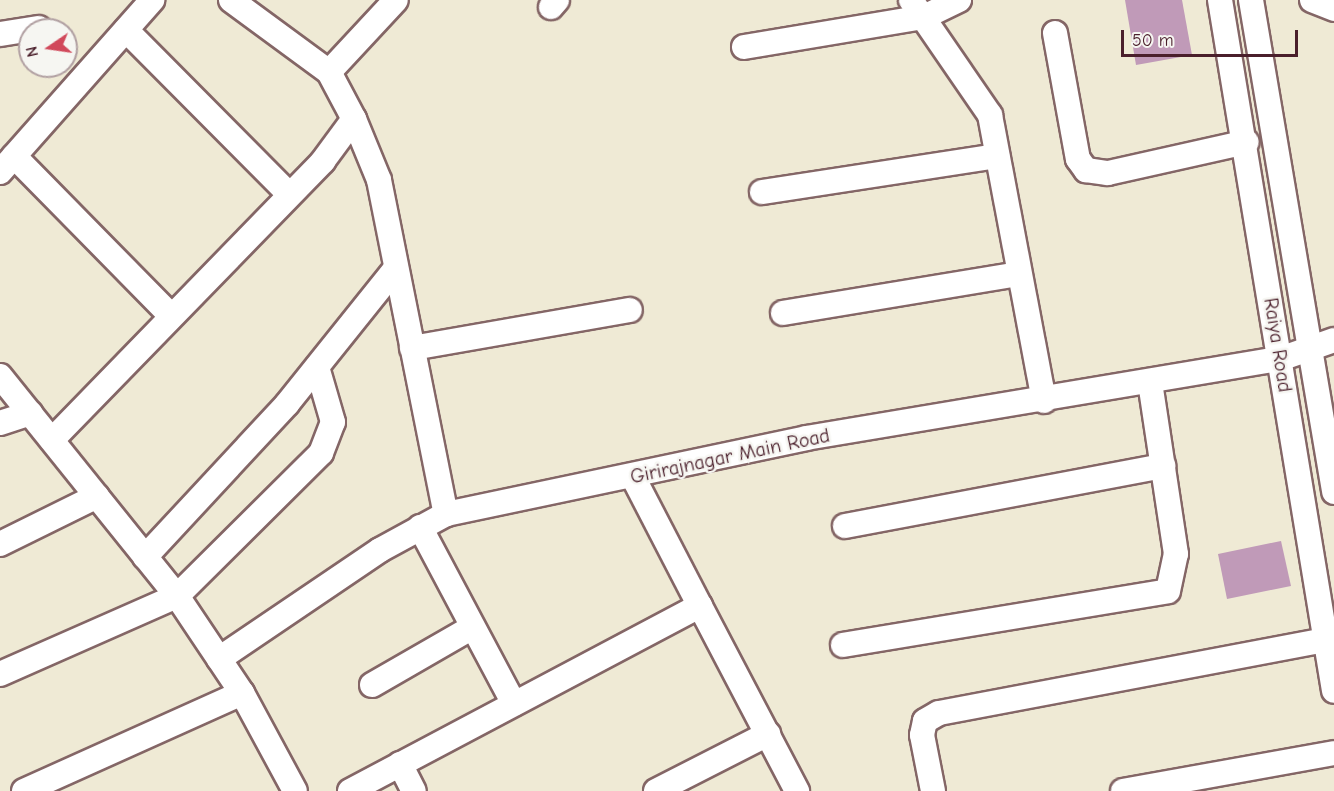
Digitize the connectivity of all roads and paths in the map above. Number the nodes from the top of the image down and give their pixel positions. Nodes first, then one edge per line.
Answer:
1 (152, 0) edge
2 (231, 0) edge
3 (395, 0) edge
4 (959, 0) edge
5 (1220, 0) edge
6 (1251, 0) edge
7 (1312, 0) edge
8 (918, 8) edge
9 (1334, 9) edge
10 (126, 30) junction
11 (18, 31) edge
12 (1055, 33) dead end
13 (0, 34) edge
14 (744, 47) dead end
15 (329, 72) junction
16 (354, 120) junction
17 (1246, 142) junction
18 (998, 156) junction
19 (7, 164) edge
20 (762, 192) dead end
21 (289, 194) junction
22 (396, 268) junction
23 (1019, 274) junction
24 (630, 310) dead end
25 (783, 313) dead end
26 (171, 316) junction
27 (1334, 340) edge
28 (412, 348) junction
29 (1311, 351) junction
30 (1280, 359) junction
31 (317, 367) junction
32 (0, 376) edge
33 (1150, 382) junction
34 (1044, 401) junction
35 (30, 413) junction
36 (0, 423) edge
37 (52, 440) junction
38 (1163, 466) junction
39 (633, 477) junction
40 (1334, 492) edge
41 (97, 496) junction
42 (446, 514) junction
43 (845, 526) dead end
44 (420, 527) junction
45 (0, 544) edge
46 (146, 557) junction
47 (177, 596) junction
48 (700, 606) junction
49 (473, 627) junction
50 (1325, 640) junction
51 (843, 645) dead end
52 (219, 658) junction
53 (0, 674) edge
54 (372, 685) dead end
55 (1334, 691) edge
56 (242, 693) junction
57 (514, 704) junction
58 (768, 734) junction
59 (1334, 753) edge
60 (400, 764) junction
61 (24, 791) edge
62 (295, 791) edge
63 (350, 791) edge
64 (414, 791) edge
65 (656, 791) edge
66 (797, 791) edge
67 (933, 791) edge
68 (1123, 791) edge

1 - 10 street
2 - 15 street
3 - 15 street
4 - 8 street
5 - 17 street, Raiya Road
6 - 29 street, Raiya Road
7 - 9 street
8 - 14 street
8 - 18 street
10 - 19 street
10 - 21 street
11 - 13 street
12 - 17 street
15 - 16 street
16 - 21 street
16 - 22 street
17 - 30 street, Raiya Road
18 - 20 street
18 - 23 street
19 - 26 street
21 - 26 street
22 - 28 street
22 - 31 street
23 - 25 street
23 - 34 street
24 - 28 street
26 - 37 street
27 - 29 street, Girirajnagar Main Road
28 - 42 street
29 - 30 street, Girirajnagar Main Road
29 - 40 street, Raiya Road
30 - 33 street, Girirajnagar Main Road
30 - 50 street, Raiya Road
31 - 46 street
31 - 47 street
32 - 35 street
33 - 34 street, Girirajnagar Main Road
33 - 38 street
34 - 39 street, Girirajnagar Main Road
35 - 36 street
35 - 37 street
37 - 41 street
38 - 43 street
38 - 51 street
39 - 42 street, Girirajnagar Main Road
39 - 48 street
41 - 45 street
41 - 46 street
42 - 44 street, Girirajnagar Main Road
44 - 49 street
44 - 52 street, Girirajnagar Main Road
46 - 47 street
47 - 52 street
47 - 53 street
48 - 57 street
48 - 58 street
49 - 54 street
49 - 57 street
50 - 55 street, Raiya Road
50 - 67 street
52 - 56 street
56 - 61 street
56 - 62 street
57 - 60 street
58 - 65 street
58 - 66 street
59 - 68 street
60 - 63 street
60 - 64 street

